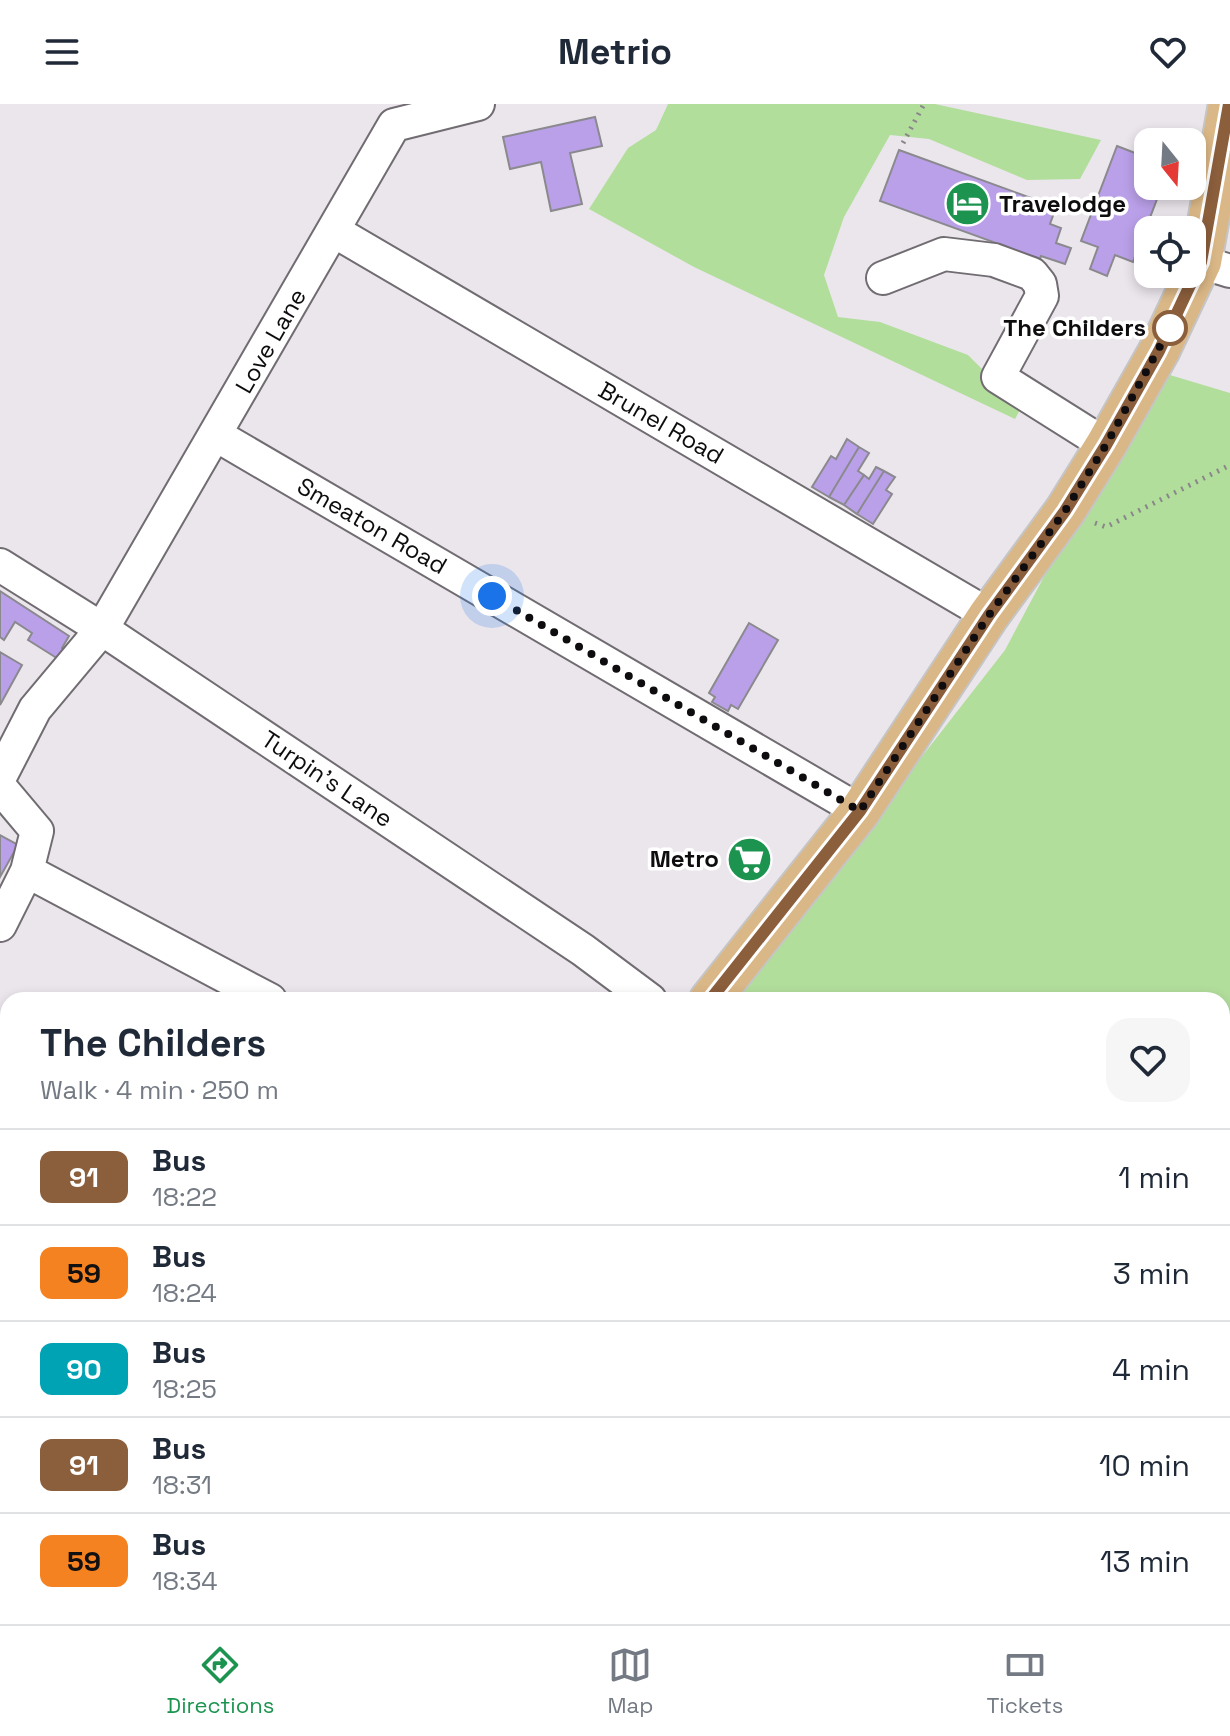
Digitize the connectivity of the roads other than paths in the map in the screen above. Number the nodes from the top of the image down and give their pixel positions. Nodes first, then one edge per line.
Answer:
1 (478, 104) edge
2 (1229, 104) edge
3 (431, 109) edge
4 (334, 231) junction
5 (1216, 266) edge
6 (883, 278) dead end
7 (216, 435) junction
8 (1106, 445) junction
9 (0, 565) edge
10 (989, 615) junction
11 (102, 629) junction
12 (0, 777) edge
13 (0, 787) edge
14 (860, 811) junction
15 (27, 871) junction
16 (0, 925) edge
17 (255, 992) edge
18 (639, 992) edge
19 (716, 992) edge

1 - 3 street, Love Lane
2 - 5 main road
3 - 4 street, Love Lane
4 - 7 street, Love Lane
4 - 10 street, Brunel Road
5 - 8 main road
6 - 8 street
7 - 11 street, Love Lane
7 - 14 street, Smeaton Road
8 - 10 main road
9 - 11 street, Turpin's Lane
10 - 14 main road
11 - 12 street, Love Lane
11 - 18 street, Turpin's Lane
13 - 15 street
14 - 19 main road
15 - 16 street
15 - 17 street

